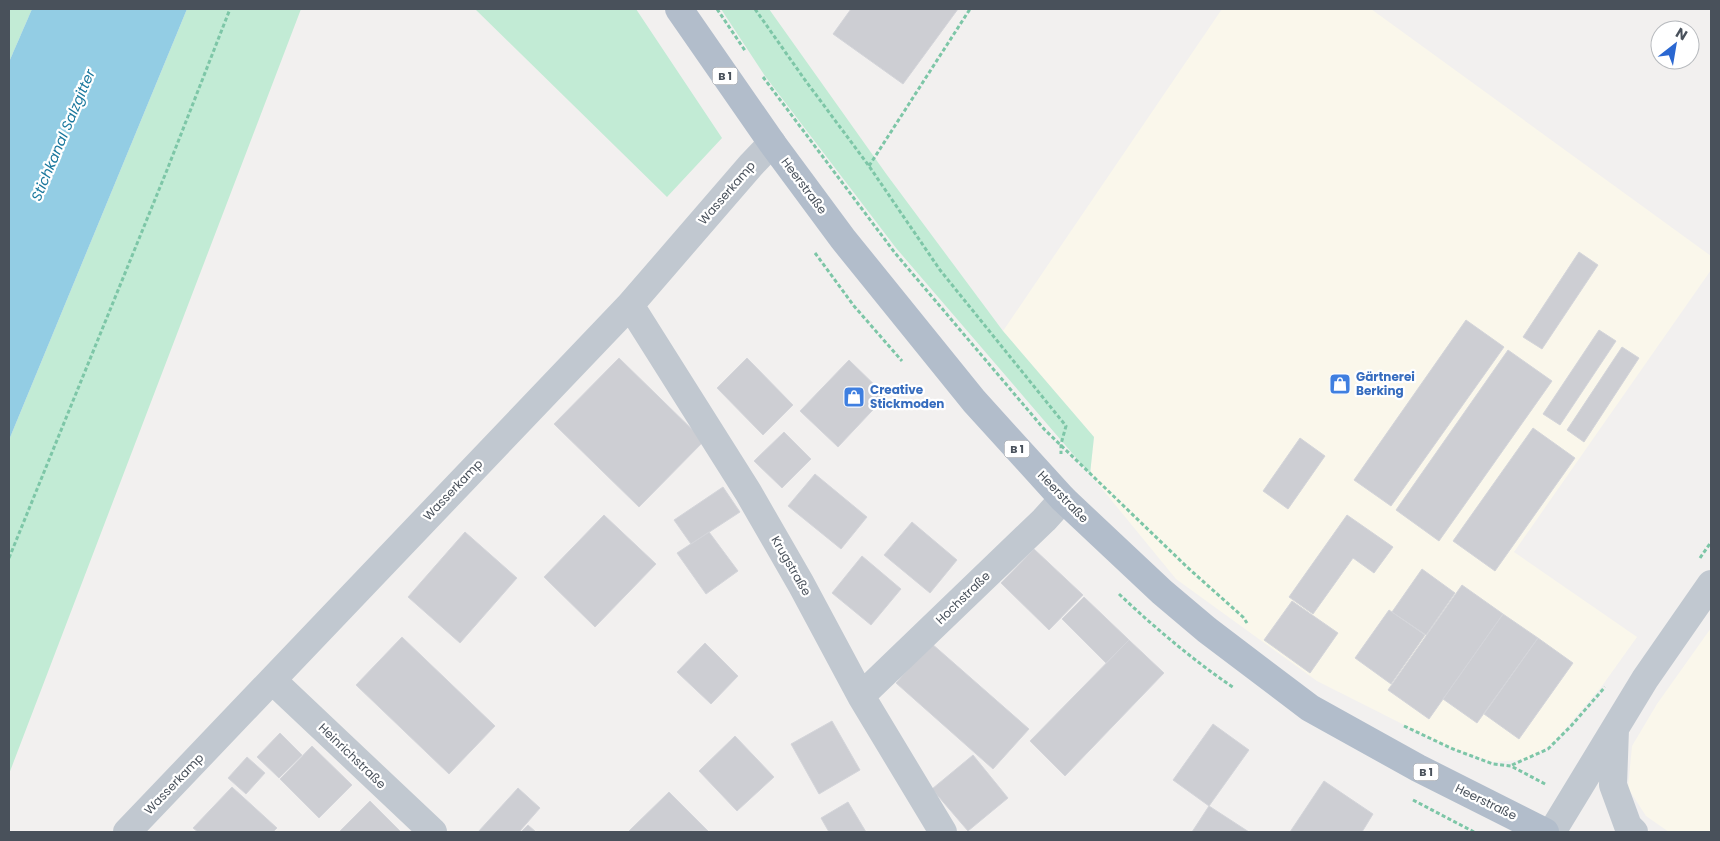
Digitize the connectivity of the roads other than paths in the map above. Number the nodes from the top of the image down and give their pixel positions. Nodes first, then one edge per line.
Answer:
1 (678, 9) edge
2 (772, 143) junction
3 (630, 305) junction
4 (1063, 499) junction
5 (1703, 575) edge
6 (272, 680) junction
7 (861, 696) junction
8 (1616, 728) junction
9 (127, 832) edge
10 (433, 832) edge
11 (943, 832) edge
12 (1545, 832) edge
13 (1552, 832) edge
14 (1634, 832) edge

1 - 2 main road, Heerstraße / B 1
2 - 3 street, Wasserkamp
2 - 4 main road, Heerstraße / B 1
3 - 6 street, Wasserkamp
3 - 7 street, Krugstraße
4 - 7 street, Hochstraße
4 - 12 main road, Heerstraße / B 1
5 - 8 street
6 - 9 street, Wasserkamp
6 - 10 street, Heinrichstraße
7 - 11 street, Krugstraße
8 - 13 street
8 - 14 street

